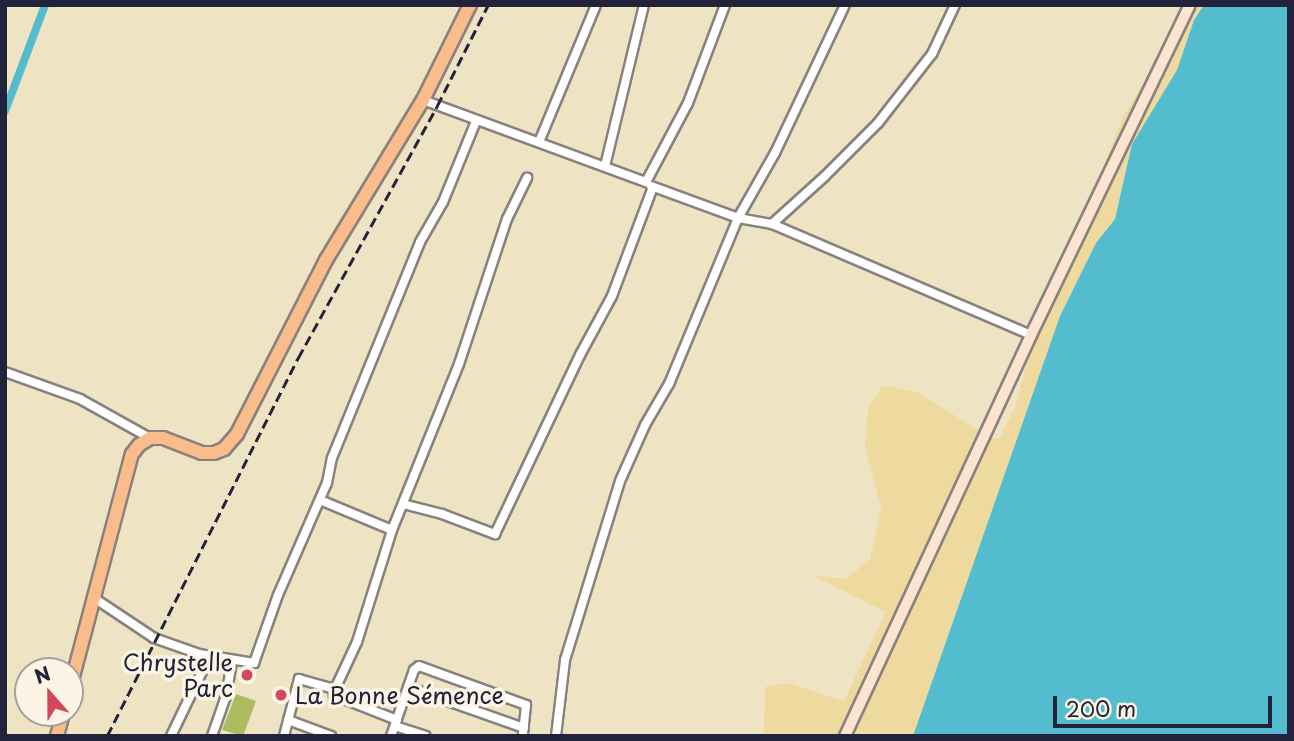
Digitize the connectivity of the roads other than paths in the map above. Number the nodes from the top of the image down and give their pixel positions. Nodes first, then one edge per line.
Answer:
1 (470, 5) edge
2 (596, 5) edge
3 (644, 5) edge
4 (725, 5) edge
5 (845, 5) edge
6 (955, 5) edge
7 (1190, 5) edge
8 (423, 100) junction
9 (477, 121) junction
10 (539, 142) junction
11 (605, 166) junction
12 (527, 178) dead end
13 (649, 184) junction
14 (738, 218) junction
15 (772, 224) junction
16 (1031, 335) junction
17 (5, 372) edge
18 (149, 438) junction
19 (320, 500) junction
20 (403, 504) junction
21 (392, 530) junction
22 (93, 598) junction
23 (78, 657) edge
24 (209, 657) junction
25 (232, 662) junction
26 (408, 687) junction
27 (335, 689) junction
28 (288, 720) junction
29 (396, 723) junction
30 (523, 732) edge
31 (173, 735) edge
32 (212, 736) edge
33 (284, 736) edge
34 (331, 736) edge
35 (391, 736) edge
36 (425, 736) edge
37 (556, 736) edge
38 (845, 736) edge

1 - 8 main road
2 - 10 street
3 - 11 street
4 - 13 street
5 - 14 street
6 - 15 street
7 - 16 main road
8 - 9 street
8 - 18 main road
9 - 10 street
9 - 19 street
10 - 11 street
11 - 13 street
12 - 20 street
13 - 14 street
13 - 20 street
14 - 15 street
14 - 37 street
15 - 16 street
16 - 38 main road
17 - 18 street
18 - 22 main road
19 - 21 street
19 - 25 street
20 - 21 street
21 - 27 street
22 - 23 main road
22 - 24 street
24 - 25 street
24 - 31 street
25 - 32 street
26 - 29 street
26 - 30 street
26 - 30 street
27 - 28 street
27 - 29 street
28 - 33 street
28 - 34 street
29 - 35 street
29 - 36 street

